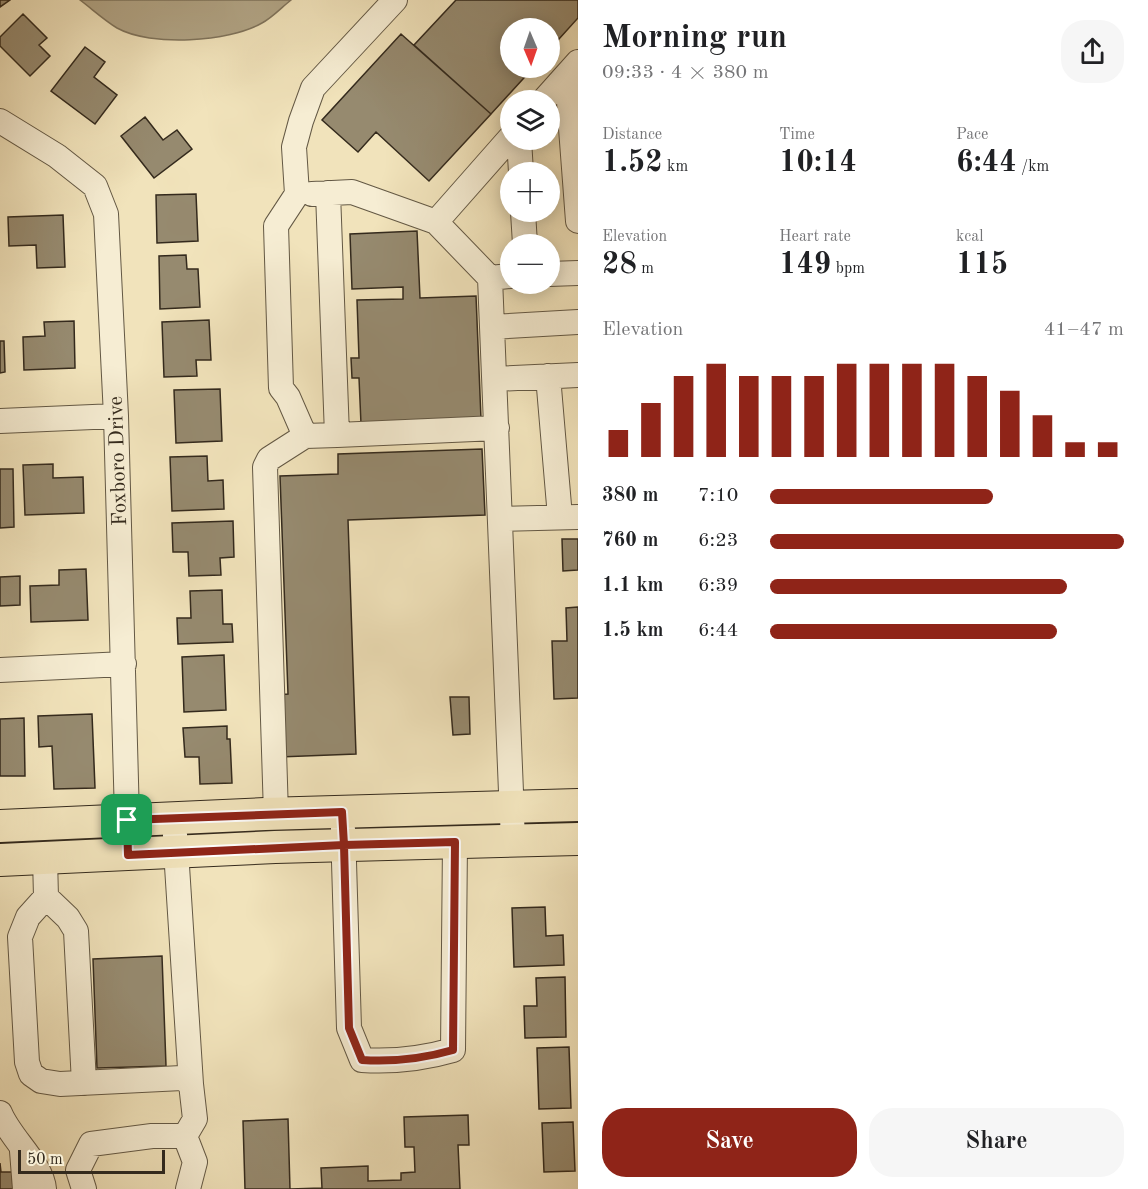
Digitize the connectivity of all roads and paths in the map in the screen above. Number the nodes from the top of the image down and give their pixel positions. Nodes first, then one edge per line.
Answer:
1 (395, 0) edge
2 (572, 68) edge
3 (553, 90) edge
4 (0, 121) edge
5 (500, 149) edge
6 (328, 193) junction
7 (297, 194) junction
8 (578, 221) edge
9 (436, 222) junction
10 (578, 273) edge
11 (560, 274) edge
12 (500, 277) edge
13 (578, 322) edge
14 (492, 327) junction
15 (578, 375) edge
16 (549, 376) junction
17 (495, 379) junction
18 (116, 416) junction
19 (0, 421) edge
20 (497, 428) junction
21 (337, 435) junction
22 (305, 436) junction
23 (569, 517) edge
24 (501, 519) junction
25 (124, 664) junction
26 (0, 670) edge
27 (578, 805) edge
28 (513, 807) junction
29 (342, 812) junction
30 (276, 813) junction
31 (174, 818) junction
32 (127, 820) junction
33 (0, 826) edge
34 (578, 839) edge
35 (513, 841) junction
36 (455, 842) junction
37 (344, 845) junction
38 (176, 852) junction
39 (128, 855) junction
40 (45, 858) junction
41 (0, 860) edge
42 (46, 897) junction
43 (84, 1083) junction
44 (191, 1084) junction
45 (0, 1113) edge
46 (184, 1136) junction
47 (22, 1151) junction
48 (25, 1189) edge
49 (44, 1189) edge
50 (84, 1189) edge
51 (188, 1189) edge

1 - 7 street
2 - 3 street
2 - 8 street
4 - 18 street, Foxboro Drive
5 - 9 street
6 - 7 street
6 - 9 street
6 - 21 street
7 - 22 street
9 - 12 street
10 - 11 street
12 - 14 street
13 - 14 street
14 - 17 street
15 - 16 street
16 - 17 street
16 - 23 street
17 - 20 street
18 - 19 street
18 - 25 street, Foxboro Drive
20 - 21 street
20 - 24 street
21 - 22 street
22 - 30 street
23 - 24 street
24 - 28 street
25 - 26 street
25 - 32 street, Foxboro Drive
27 - 28 main road
28 - 29 main road
28 - 35 street
29 - 30 main road
29 - 37 street
30 - 31 main road
31 - 32 main road
31 - 38 street
32 - 33 main road
32 - 39 street, Foxboro Drive
34 - 35 main road
35 - 36 main road
36 - 37 main road
36 - 37 street
37 - 38 main road
38 - 39 main road
38 - 44 street
39 - 40 main road
40 - 41 main road
40 - 42 street
42 - 43 street
42 - 43 street
43 - 44 street
44 - 46 street
45 - 47 street
46 - 50 street
46 - 51 street
47 - 48 street
47 - 49 street

